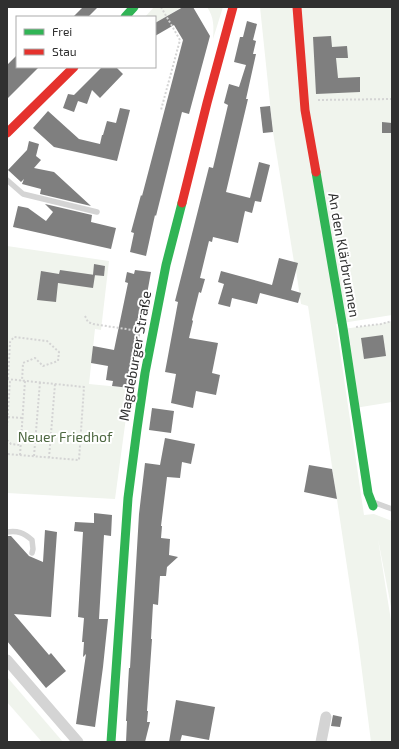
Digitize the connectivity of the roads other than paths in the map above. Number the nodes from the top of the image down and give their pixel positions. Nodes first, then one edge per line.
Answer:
1 (134, 7) edge
2 (233, 7) edge
3 (297, 7) edge
4 (126, 16) edge
5 (73, 68) edge
6 (7, 133) edge
7 (7, 180) edge
8 (97, 212) dead end
9 (372, 504) joint
10 (392, 509) edge
11 (7, 532) edge
12 (32, 553) dead end
13 (7, 660) edge
14 (326, 717) dead end
15 (78, 742) edge
16 (110, 742) edge
17 (322, 742) edge

1 - 4 street
2 - 16 street, Magdeburger Straße
3 - 9 street, An den Klärbrunnen
5 - 6 street
7 - 8 lane
9 - 10 lane
11 - 12 lane
13 - 15 street
14 - 17 street

